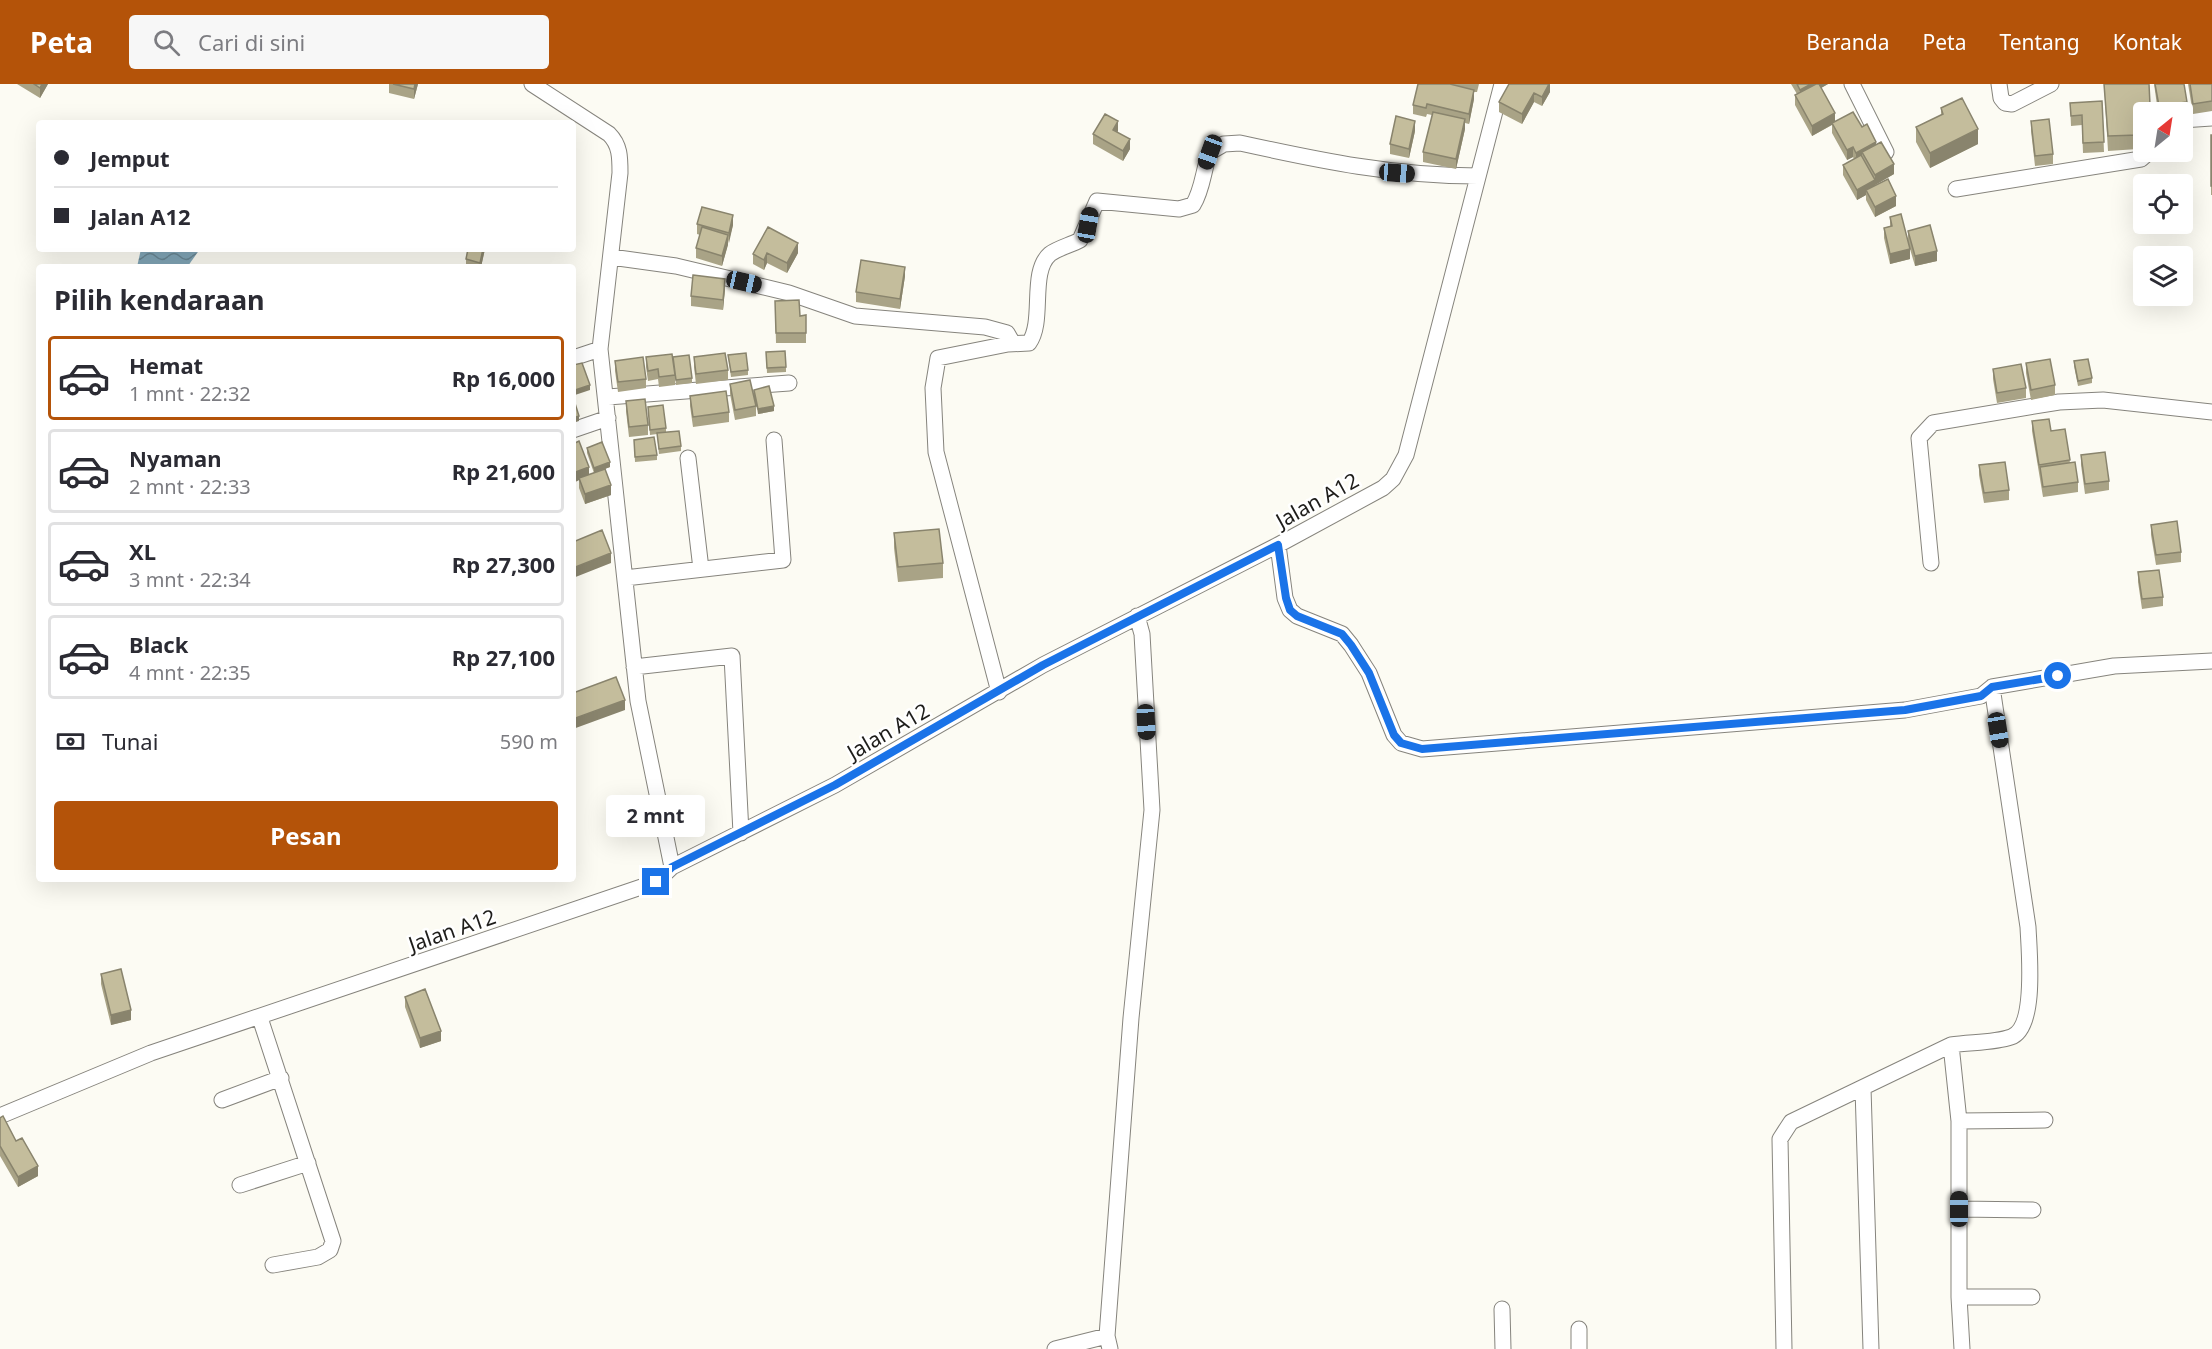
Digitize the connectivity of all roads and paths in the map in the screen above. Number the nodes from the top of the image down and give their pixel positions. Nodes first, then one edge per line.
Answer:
1 (532, 84) edge
2 (1502, 84) edge
3 (1852, 84) edge
4 (1999, 84) edge
5 (2052, 84) edge
6 (2212, 118) edge
7 (2193, 119) edge
8 (1886, 152) edge
9 (2133, 160) edge
10 (1478, 176) junction
11 (1956, 189) dead end
12 (611, 257) junction
13 (1008, 344) junction
14 (600, 349) junction
15 (576, 357) edge
16 (789, 383) dead end
17 (608, 397) junction
18 (2212, 412) edge
19 (608, 418) junction
20 (576, 429) edge
21 (774, 440) dead end
22 (688, 458) dead end
23 (1278, 545) junction
24 (1932, 563) dead end
25 (701, 569) junction
26 (625, 578) junction
27 (1137, 616) junction
28 (2212, 661) edge
29 (634, 667) junction
30 (1992, 687) junction
31 (999, 692) junction
32 (741, 833) junction
33 (672, 867) junction
34 (260, 1018) junction
35 (1951, 1045) junction
36 (280, 1078) junction
37 (1863, 1088) junction
38 (222, 1100) dead end
39 (0, 1116) edge
40 (2045, 1120) dead end
41 (1959, 1121) junction
42 (308, 1163) junction
43 (240, 1185) dead end
44 (1959, 1209) junction
45 (2033, 1210) dead end
46 (273, 1265) dead end
47 (1959, 1297) junction
48 (2032, 1297) dead end
49 (1502, 1309) dead end
50 (1579, 1329) dead end
51 (1108, 1343) edge
52 (1055, 1349) edge
53 (1503, 1349) edge
54 (1578, 1349) edge
55 (1784, 1349) edge
56 (1870, 1349) edge
57 (1962, 1349) edge

1 - 12 street
2 - 10 street, Jalan A12
3 - 8 street
4 - 5 street
6 - 7 street
9 - 11 street
10 - 13 street
10 - 23 street, Jalan A12
12 - 13 street
12 - 14 street
13 - 31 street
14 - 15 street
14 - 17 street
16 - 17 street
17 - 19 street
18 - 24 street
19 - 20 street
19 - 26 street
21 - 25 street
22 - 25 street
23 - 27 street, Jalan A12
23 - 30 street
25 - 26 street
26 - 29 street
27 - 31 street, Jalan A12
27 - 51 street
28 - 30 street
29 - 32 street
29 - 33 street
30 - 35 street
31 - 32 street, Jalan A12
32 - 33 street, Jalan A12
33 - 34 street, Jalan A12
34 - 36 street
34 - 39 street, Jalan A12
35 - 37 street
35 - 41 street
36 - 38 street
36 - 42 street
37 - 55 street
37 - 56 street
40 - 41 street
41 - 44 street
42 - 43 street
42 - 46 street
44 - 45 street
44 - 47 street
47 - 48 street
47 - 57 street
49 - 53 street
50 - 54 street
51 - 52 street

